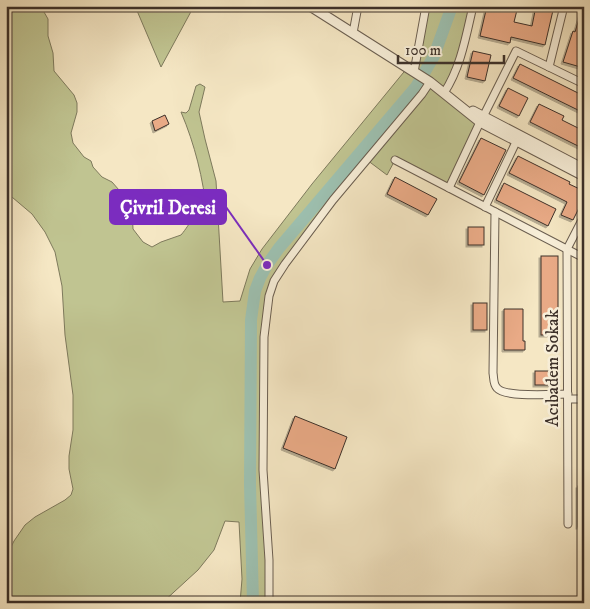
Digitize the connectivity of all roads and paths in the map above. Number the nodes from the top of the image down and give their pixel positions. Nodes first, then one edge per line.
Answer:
1 (310, 6) edge
2 (358, 6) edge
3 (426, 6) edge
4 (473, 6) edge
5 (564, 6) edge
6 (353, 33) junction
7 (549, 67) junction
8 (416, 73) junction
9 (429, 82) junction
10 (584, 84) edge
11 (444, 93) junction
12 (481, 119) junction
13 (516, 142) junction
14 (395, 160) dead end
15 (584, 169) edge
16 (584, 176) edge
17 (449, 188) junction
18 (485, 207) junction
19 (495, 212) junction
20 (584, 216) edge
21 (567, 249) junction
22 (584, 258) edge
23 (568, 397) junction
24 (584, 400) edge
25 (568, 524) dead end
26 (269, 603) edge

1 - 6 street
2 - 6 street
3 - 8 street
4 - 11 street
5 - 7 street
6 - 8 street
7 - 10 street
7 - 12 street
8 - 9 street
9 - 11 street
9 - 26 street
11 - 12 street
12 - 13 street
12 - 15 street
12 - 17 street
13 - 16 street
13 - 18 street
14 - 17 street
17 - 18 street
18 - 19 street
19 - 21 street
19 - 23 street
20 - 21 street, Acıbadem Sokak
21 - 22 street
21 - 23 street, Acıbadem Sokak
23 - 24 street
23 - 25 street, Acıbadem Sokak

